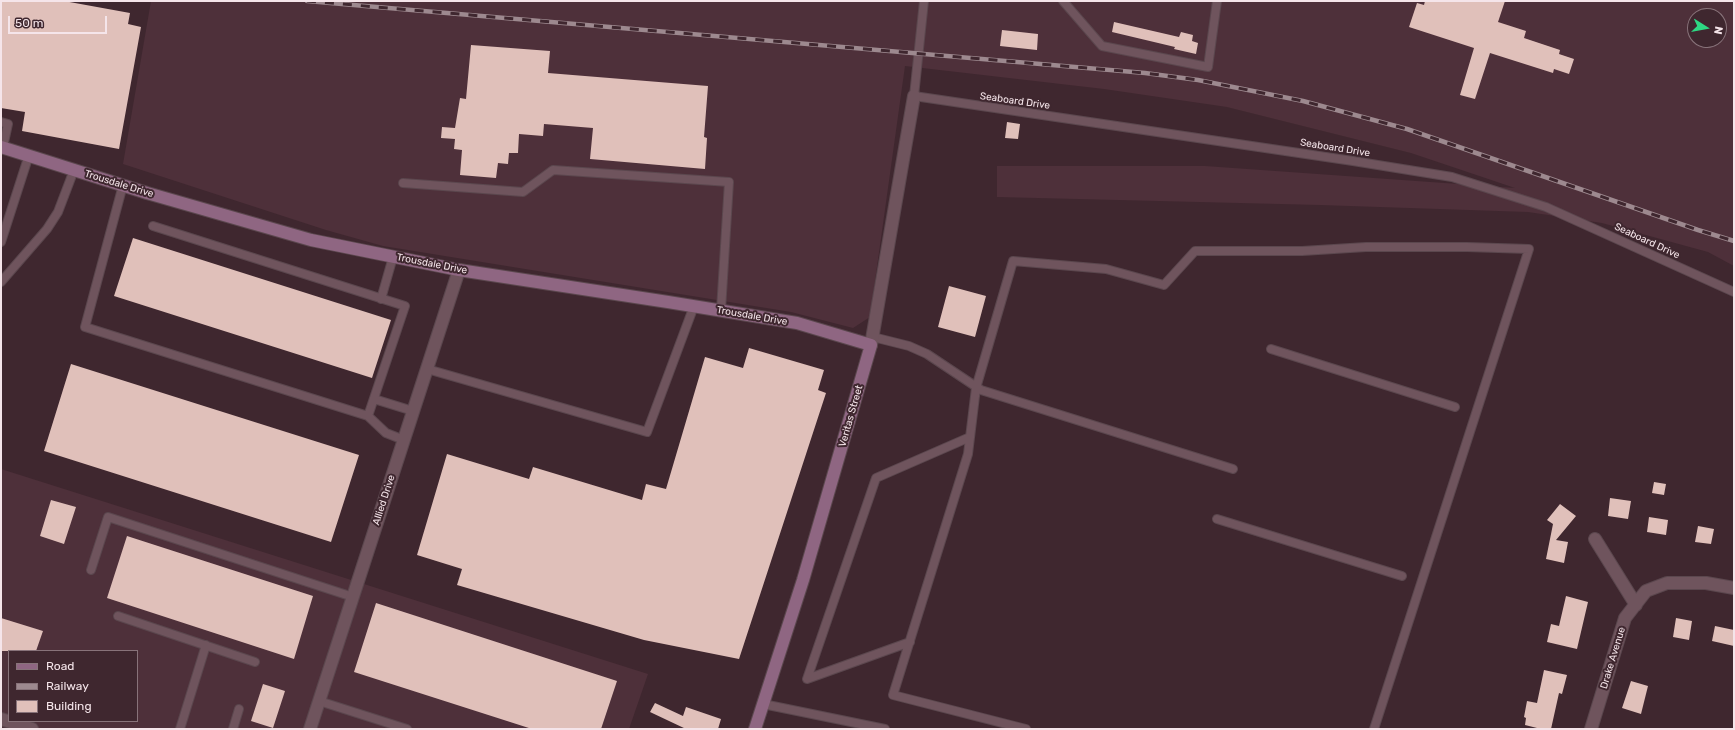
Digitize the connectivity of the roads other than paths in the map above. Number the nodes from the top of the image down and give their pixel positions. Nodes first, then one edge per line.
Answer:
1 (924, 1) edge
2 (1064, 1) edge
3 (1217, 1) edge
4 (914, 96) junction
5 (1, 122) edge
6 (2, 147) edge
7 (29, 156) junction
8 (74, 170) junction
9 (404, 183) dead end
10 (123, 185) junction
11 (153, 226) dead end
12 (1, 242) edge
13 (393, 257) junction
14 (459, 270) junction
15 (1, 282) edge
16 (1734, 292) edge
17 (381, 299) junction
18 (694, 306) junction
19 (721, 310) junction
20 (872, 341) junction
21 (1271, 348) dead end
22 (427, 369) junction
23 (976, 388) junction
24 (374, 399) junction
25 (1455, 408) dead end
26 (413, 411) junction
27 (368, 416) junction
28 (970, 437) junction
29 (404, 440) junction
30 (1233, 469) dead end
31 (1217, 518) dead end
32 (1595, 539) dead end
33 (91, 570) dead end
34 (1402, 576) dead end
35 (1734, 588) edge
36 (353, 597) junction
37 (1636, 605) junction
38 (118, 616) dead end
39 (910, 642) junction
40 (206, 645) junction
41 (255, 662) dead end
42 (319, 701) junction
43 (763, 704) junction
44 (239, 709) dead end
45 (10, 722) edge
46 (32, 729) edge
47 (180, 729) edge
48 (233, 729) edge
49 (310, 729) edge
50 (407, 729) edge
51 (755, 729) edge
52 (885, 729) edge
53 (1026, 729) edge
54 (1374, 729) edge
55 (1591, 729) edge

1 - 4 lane
2 - 3 lane
4 - 16 lane, Seaboard Drive
4 - 20 street, Veritas Street
5 - 6 lane
6 - 7 street, Trousdale Drive
7 - 8 street, Trousdale Drive
7 - 12 lane
8 - 10 street, Trousdale Drive
8 - 15 lane
9 - 19 lane
10 - 13 street, Trousdale Drive
10 - 27 lane
11 - 17 lane
13 - 14 street, Trousdale Drive
13 - 17 lane
14 - 18 street, Trousdale Drive
14 - 22 street, Allied Drive
17 - 24 lane
18 - 19 street, Trousdale Drive
18 - 22 lane
19 - 20 street, Trousdale Drive
20 - 23 lane
20 - 43 street, Veritas Street
21 - 25 lane
22 - 26 street, Allied Drive
23 - 28 lane
23 - 30 lane
23 - 54 lane
24 - 26 lane
24 - 27 lane
26 - 29 street, Allied Drive
27 - 29 lane
28 - 39 lane
28 - 39 lane
29 - 36 street, Allied Drive
31 - 34 lane
32 - 37 street
33 - 36 lane
35 - 37 street, Drake Avenue
36 - 42 street, Allied Drive
37 - 55 street, Drake Avenue
38 - 40 lane
39 - 53 lane
40 - 41 lane
40 - 47 lane
42 - 49 street, Allied Drive
42 - 50 lane
43 - 51 street, Veritas Street
43 - 52 lane
44 - 48 lane
45 - 46 street

